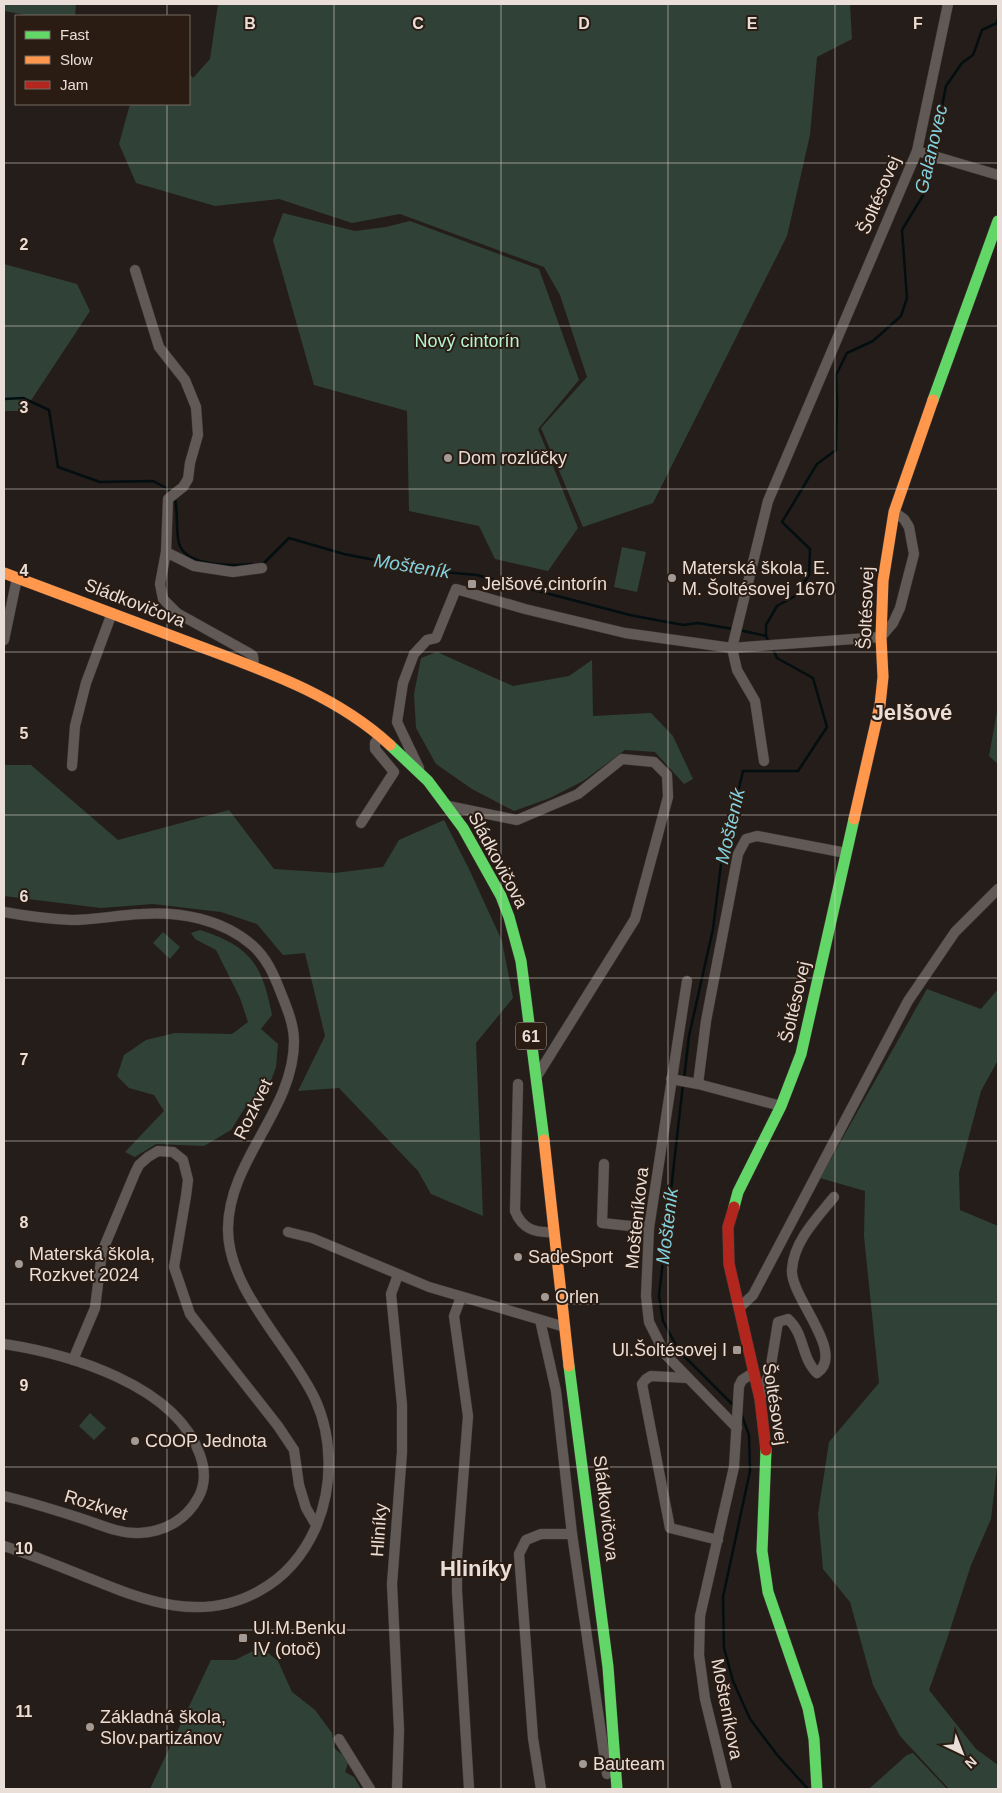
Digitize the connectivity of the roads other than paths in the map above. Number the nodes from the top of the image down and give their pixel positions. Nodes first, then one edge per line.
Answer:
1 (948, 4) edge
2 (917, 150) junction
3 (998, 175) edge
4 (998, 221) edge
5 (135, 270) dead end
6 (894, 512) junction
7 (166, 552) junction
8 (262, 568) dead end
9 (4, 574) edge
10 (17, 578) junction
11 (112, 613) junction
12 (881, 637) junction
13 (4, 640) edge
14 (732, 648) junction
15 (254, 667) junction
16 (380, 736) junction
17 (764, 761) dead end
18 (72, 766) dead end
19 (421, 774) junction
20 (448, 806) junction
21 (361, 823) dead end
22 (846, 853) junction
23 (998, 889) edge
24 (4, 912) edge
25 (687, 981) dead end
26 (537, 1077) junction
27 (684, 1081) junction
28 (518, 1084) dead end
29 (781, 1106) junction
30 (604, 1164) dead end
31 (834, 1197) dead end
32 (649, 1228) junction
33 (288, 1232) dead end
34 (553, 1232) junction
35 (398, 1275) junction
36 (461, 1297) junction
37 (739, 1308) junction
38 (540, 1320) junction
39 (565, 1327) junction
40 (4, 1344) edge
41 (74, 1360) junction
42 (753, 1373) junction
43 (688, 1378) junction
44 (760, 1399) junction
45 (736, 1428) junction
46 (4, 1496) edge
47 (316, 1525) junction
48 (572, 1534) junction
49 (718, 1540) junction
50 (4, 1546) edge
51 (340, 1739) dead end
52 (613, 1781) edge
53 (370, 1789) edge
54 (397, 1789) edge
55 (469, 1789) edge
56 (541, 1789) edge
57 (727, 1789) edge
58 (817, 1789) edge

1 - 2 street, Šoltésovej
2 - 3 street
2 - 14 street, Šoltésovej
4 - 6 street, Šoltésovej
5 - 7 street, Sládkovičova
6 - 12 street, Šoltésovej
6 - 12 street
7 - 8 street
7 - 15 street, Sládkovičova
9 - 10 street, Sládkovičova / 61
10 - 11 street, Sládkovičova / 61
10 - 13 street
11 - 15 street, Sládkovičova / 61
11 - 18 street
12 - 14 street
12 - 22 street, Šoltésovej
14 - 17 street, Šoltésovej
14 - 19 street
15 - 16 street, Sládkovičova / 61
16 - 19 street, Sládkovičova / 61
16 - 21 street
19 - 20 street, Sládkovičova / 61
20 - 26 street, Sládkovičova / 61
20 - 26 street
22 - 27 street, Mošteníkova
22 - 29 street, Šoltésovej
23 - 37 street
24 - 47 street, Rozkvet
25 - 27 street, Mošteníkova
26 - 34 street, Sládkovičova / 61
27 - 29 street
27 - 32 street, Mošteníkova
28 - 34 street
29 - 37 street, Šoltésovej
30 - 32 street
31 - 44 street
32 - 43 street, Mošteníkova
33 - 35 street
34 - 39 street, Sládkovičova / 61
35 - 36 street
35 - 54 street, Hliníky
36 - 38 street
36 - 55 street
37 - 42 street, Šoltésovej
38 - 39 street
38 - 48 street, Sládkovičova
39 - 52 street, Sládkovičova / 61
40 - 41 street, Rozkvet
41 - 46 street, Rozkvet
41 - 47 street
42 - 44 street, Šoltésovej
42 - 45 street, Mošteníkova
43 - 45 street, Mošteníkova
43 - 49 street
44 - 58 street, Šoltésovej
45 - 49 street, Mošteníkova
47 - 50 street, Rozkvet
48 - 52 street, Sládkovičova
48 - 56 street
49 - 57 street, Mošteníkova
51 - 53 street

